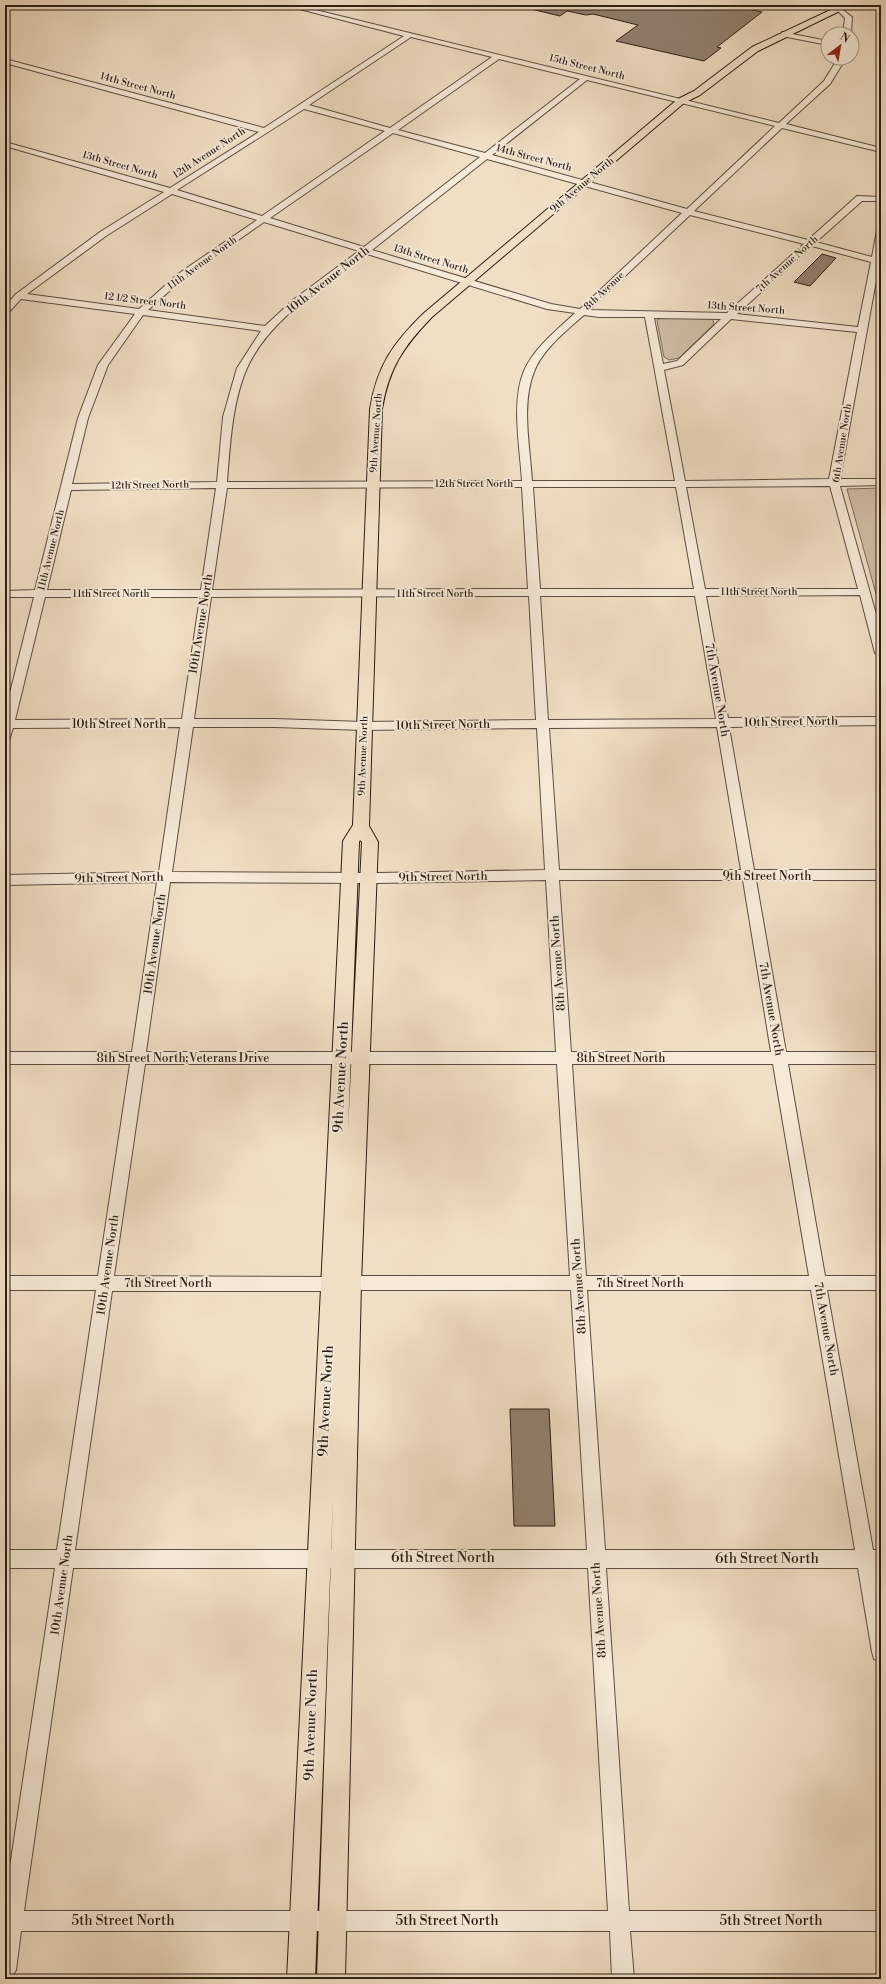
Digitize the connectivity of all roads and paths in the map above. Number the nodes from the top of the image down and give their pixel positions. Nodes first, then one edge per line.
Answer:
1 (288, 5) edge
2 (311, 5) edge
3 (830, 5) edge
4 (848, 5) edge
5 (304, 9) junction
6 (839, 9) junction
7 (848, 26) edge
8 (412, 34) junction
9 (786, 34) junction
10 (820, 42) edge
11 (498, 56) junction
12 (728, 57) dead end
13 (5, 61) edge
14 (837, 66) edge
15 (712, 69) dead end
16 (587, 78) junction
17 (681, 101) junction
18 (303, 106) junction
19 (779, 125) junction
20 (392, 130) junction
21 (265, 131) junction
22 (5, 144) edge
23 (881, 150) edge
24 (485, 156) junction
25 (584, 183) junction
26 (171, 191) junction
27 (881, 199) edge
28 (689, 212) junction
29 (264, 219) junction
30 (881, 230) edge
31 (810, 244) junction
32 (366, 251) junction
33 (875, 260) junction
34 (467, 282) junction
35 (19, 296) junction
36 (5, 311) edge
37 (141, 312) junction
38 (580, 313) junction
39 (648, 315) junction
40 (729, 316) junction
41 (267, 329) junction
42 (861, 330) junction
43 (658, 368) junction
44 (834, 482) junction
45 (881, 482) edge
46 (222, 484) junction
47 (373, 484) junction
48 (527, 484) junction
49 (679, 485) junction
50 (67, 487) junction
51 (700, 592) junction
52 (864, 592) junction
53 (5, 594) edge
54 (40, 594) junction
55 (206, 594) junction
56 (369, 594) junction
57 (534, 594) junction
58 (881, 653) edge
59 (881, 721) edge
60 (186, 723) junction
61 (722, 723) junction
62 (7, 724) edge
63 (543, 724) junction
64 (363, 726) junction
65 (5, 738) edge
66 (552, 875) junction
67 (881, 875) edge
68 (748, 876) junction
69 (165, 877) junction
70 (359, 878) junction
71 (5, 880) edge
72 (5, 1058) edge
73 (138, 1058) junction
74 (342, 1058) junction
75 (361, 1058) junction
76 (564, 1058) junction
77 (780, 1058) junction
78 (881, 1058) edge
79 (5, 1283) edge
80 (106, 1283) junction
81 (578, 1283) junction
82 (818, 1283) junction
83 (881, 1283) edge
84 (341, 1284) junction
85 (5, 1558) edge
86 (66, 1558) junction
87 (319, 1558) junction
88 (343, 1558) junction
89 (596, 1559) junction
90 (873, 1559) edge
91 (881, 1652) edge
92 (333, 1920) junction
93 (13, 1921) junction
94 (303, 1921) junction
95 (619, 1921) junction
96 (881, 1921) edge
97 (5, 1970) edge
98 (301, 1979) edge
99 (331, 1979) edge
100 (623, 1979) edge

1 - 5 street, 15th Street North
2 - 5 street
3 - 12 main road
4 - 6 main road, 9th Avenue North
5 - 8 street, 15th Street North
6 - 7 street
6 - 9 main road, 9th Avenue North
8 - 11 street, 15th Street North
8 - 18 street, 12th Avenue North
9 - 10 street
9 - 17 main road, 9th Avenue North
11 - 16 street, 15th Street North
11 - 20 street, 11th Avenue North
13 - 21 street, 14th Street North
14 - 19 street, 8th Avenue
15 - 17 main road, 9th Avenue North
16 - 17 street, 15th Street North
16 - 24 street, 10th Avenue North
17 - 19 street, 15th Street North
17 - 25 main road, 9th Avenue North
18 - 20 street, 14th Street North
18 - 21 street, 12th Avenue North
19 - 23 street, 15th Street North
19 - 28 street, 8th Avenue
20 - 24 street, 14th Street North
20 - 29 street, 11th Avenue North
21 - 26 street, 12th Avenue North
22 - 26 street, 13th Street North
24 - 25 street, 14th Street North
24 - 32 street, 10th Avenue North
25 - 28 street, 14th Street North
25 - 34 main road, 9th Avenue North
26 - 29 street, 13th Street North
26 - 35 street, 12th Avenue North
27 - 31 street, 7th Avenue North
28 - 31 street, 14th Street North
28 - 38 street, 8th Avenue
29 - 32 street, 13th Street North
29 - 37 street, 11th Avenue North
30 - 33 street, 6th Avenue North
31 - 33 street, 14th Street North
31 - 40 street, 7th Avenue North
32 - 34 street, 13th Street North
32 - 41 street, 10th Avenue North
33 - 42 street, 6th Avenue North
34 - 38 street, 13th Street North
34 - 47 main road, 9th Avenue North
35 - 36 street, 12th Avenue North
35 - 37 street, 12 1/2 Street North
37 - 41 street, 12 1/2 Street North
37 - 50 street, 11th Avenue North
38 - 39 street, 13th Street North
38 - 48 street, 8th Avenue
39 - 40 street, 13th Street North
39 - 43 street, 7th Avenue North
40 - 42 street, 13th Street North
40 - 43 street, 7th Avenue North
41 - 46 street, 10th Avenue North
42 - 44 street, 6th Avenue North
43 - 49 street, 7th Avenue North
44 - 45 street, 12th Street North
44 - 49 street, 12th Street North
44 - 52 street, 6th Avenue North
46 - 47 street, 12th Street North
46 - 50 street, 12th Street North
46 - 55 street, 10th Avenue North
47 - 48 street, 12th Street North
47 - 56 main road, 9th Avenue North
48 - 49 street, 12th Street North
48 - 57 street, 8th Avenue
49 - 51 street, 7th Avenue North
50 - 54 street, 11th Avenue North
51 - 52 street, 11th Street North
51 - 57 street, 11th Street North
51 - 61 street, 7th Avenue North
52 - 58 street, 6th Avenue North
53 - 54 street, 11th Street North
54 - 55 street, 11th Street North
54 - 62 street, 11th Avenue North
55 - 56 street, 11th Street North
55 - 60 street, 10th Avenue North
56 - 57 street, 11th Street North
56 - 64 main road, 9th Avenue North
57 - 63 street, 8th Avenue North
59 - 61 street, 10th Street North
60 - 62 street, 10th Street North
60 - 64 street, 10th Street North
60 - 69 street, 10th Avenue North
61 - 63 street, 10th Street North
61 - 68 street, 7th Avenue North
62 - 65 street, 11th Avenue North
63 - 64 street, 10th Street North
63 - 66 street, 8th Avenue North
64 - 70 main road, 9th Avenue North
66 - 68 street, 9th Street North
66 - 70 street, 9th Street North
66 - 76 street, 8th Avenue North
67 - 68 street, 9th Street North
68 - 77 street, 7th Avenue North
69 - 70 street, 9th Street North
69 - 71 street, 9th Street North
69 - 73 street, 10th Avenue North
70 - 74 main road, 9th Avenue North
70 - 75 main road, 9th Avenue North
72 - 73 street, 8th Street North;Veterans Drive
73 - 74 street, 8th Street North;Veterans Drive
73 - 80 street, 10th Avenue North
74 - 75 street, 8th Street North;Veterans Drive
74 - 84 main road, 9th Avenue North
75 - 76 street, 8th Street North
75 - 84 main road, 9th Avenue North
76 - 77 street, 8th Street North
76 - 81 street, 8th Avenue North
77 - 78 street, 8th Street North
77 - 82 street, 7th Avenue North
79 - 80 street, 7th Street North
80 - 84 street, 7th Street North
80 - 86 street, 10th Avenue North
81 - 82 street, 7th Street North
81 - 84 street, 7th Street North
81 - 89 street, 8th Avenue North
82 - 83 street, 7th Street North
82 - 90 street, 7th Avenue North
84 - 87 main road, 9th Avenue North
84 - 88 main road, 9th Avenue North
85 - 86 street, 6th Street North
86 - 87 street, 6th Street North
86 - 93 street, 10th Avenue North
87 - 88 street, 6th Street North
87 - 94 main road, 9th Avenue North
88 - 89 street, 6th Street North
88 - 92 main road, 9th Avenue North
89 - 90 street, 6th Street North
89 - 95 street, 8th Avenue North
90 - 91 street, 7th Avenue North
92 - 94 street, 5th Street North
92 - 95 street, 5th Street North
92 - 99 main road, 9th Avenue North
93 - 94 street, 5th Street North
93 - 97 street, 10th Avenue North
94 - 98 main road, 9th Avenue North
95 - 96 street, 5th Street North
95 - 100 street, 8th Avenue North

